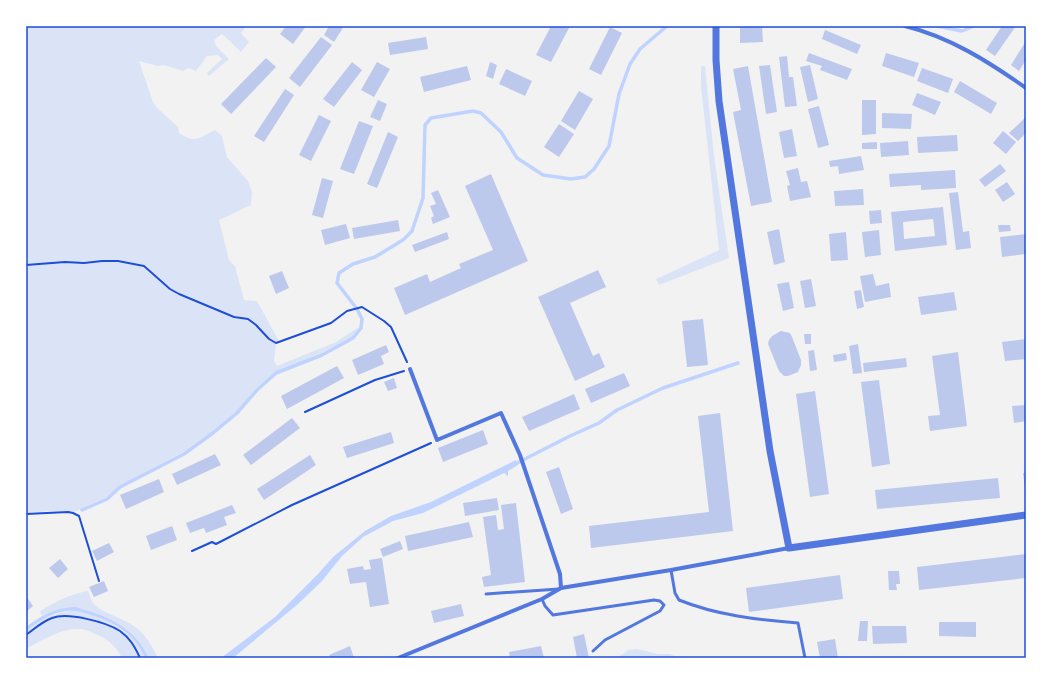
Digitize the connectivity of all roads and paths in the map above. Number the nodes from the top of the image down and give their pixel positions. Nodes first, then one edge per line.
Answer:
1 (716, 26) edge
2 (905, 26) edge
3 (1026, 88) edge
4 (26, 264) edge
5 (410, 370) junction
6 (305, 412) dead end
7 (437, 440) junction
8 (26, 514) edge
9 (1026, 515) edge
10 (789, 548) junction
11 (192, 551) dead end
12 (671, 570) junction
13 (99, 581) dead end
14 (561, 588) junction
15 (486, 594) dead end
16 (542, 599) junction
17 (26, 635) edge
18 (594, 651) dead end
19 (140, 658) edge
20 (398, 658) edge
21 (805, 658) edge

1 - 10 street
2 - 3 street
4 - 5 path
5 - 6 path
5 - 7 street
7 - 11 path
7 - 14 street
8 - 13 path
9 - 10 street
10 - 12 street
12 - 14 street
12 - 21 lane
14 - 15 lane
14 - 16 street
16 - 18 lane
16 - 20 street
17 - 19 path

